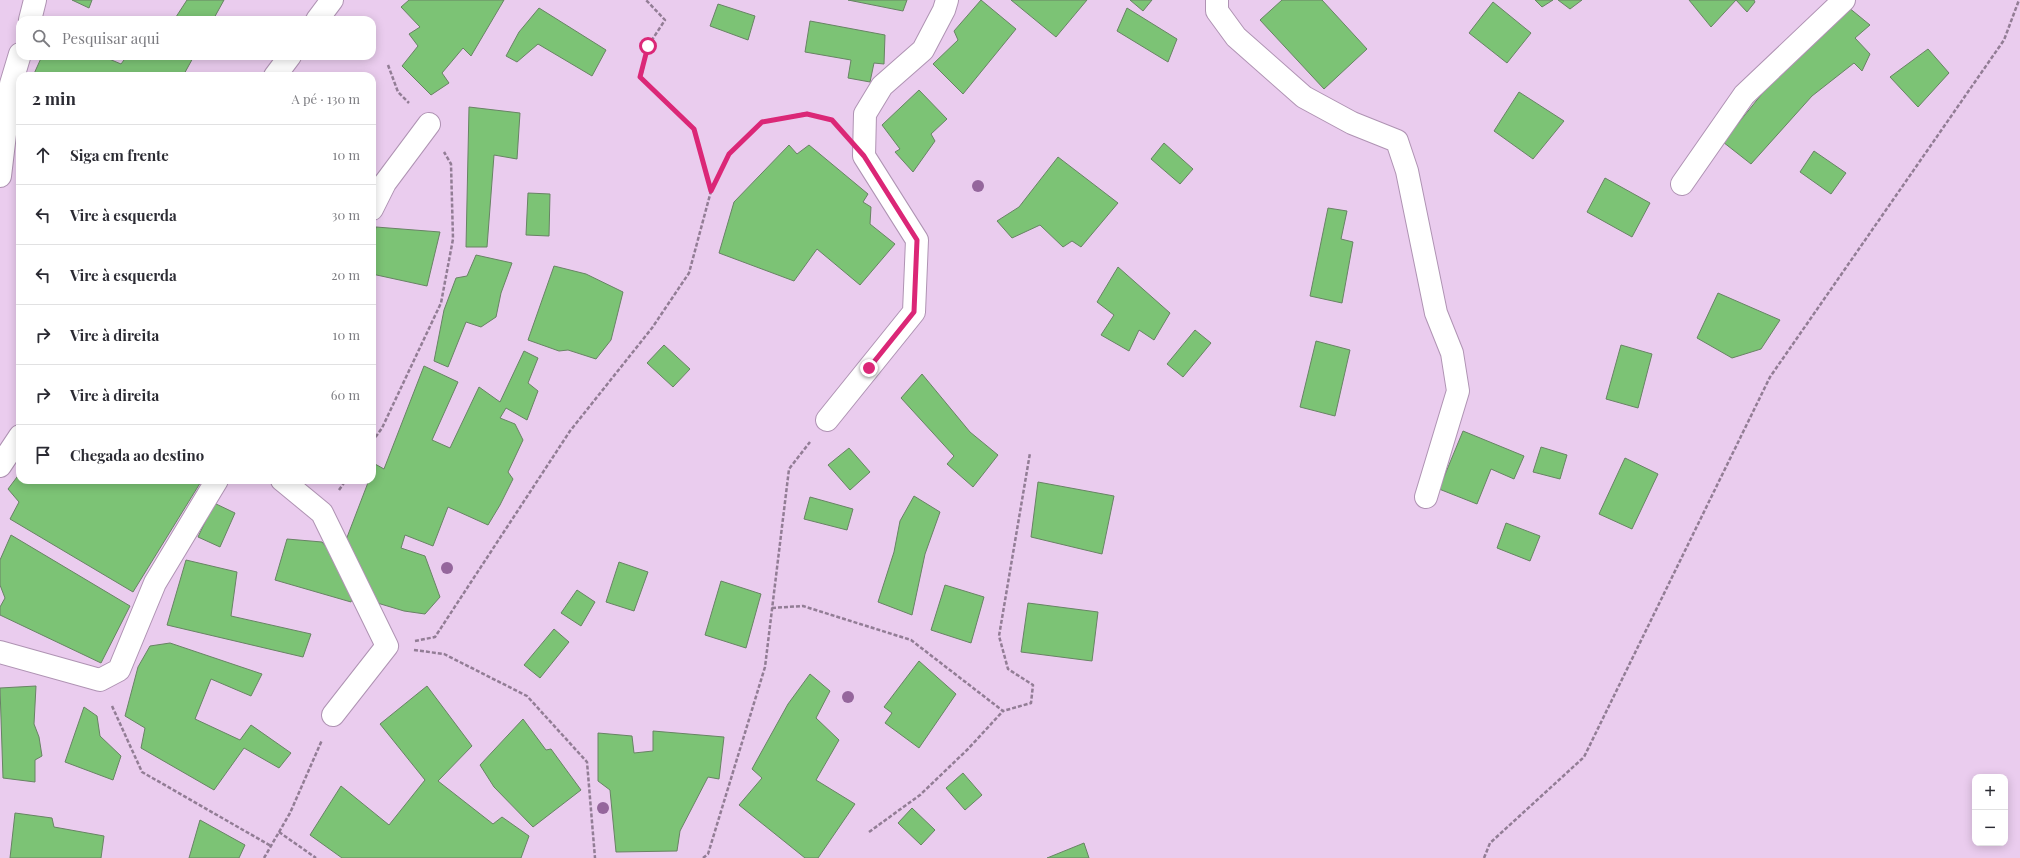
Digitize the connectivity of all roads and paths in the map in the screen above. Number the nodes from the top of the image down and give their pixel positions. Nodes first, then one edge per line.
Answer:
1 (35, 0) edge
2 (332, 0) edge
3 (646, 0) edge
4 (947, 0) edge
5 (1217, 0) edge
6 (1844, 0) edge
7 (2019, 0) edge
8 (31, 16) edge
9 (320, 16) edge
10 (18, 60) edge
11 (287, 60) edge
12 (388, 65) dead end
13 (278, 72) edge
14 (429, 124) junction
15 (864, 156) junction
16 (0, 176) edge
17 (1682, 184) dead end
18 (711, 191) junction
19 (376, 201) edge
20 (827, 420) joint
21 (376, 436) edge
22 (16, 442) edge
23 (1030, 453) dead end
24 (0, 466) edge
25 (215, 484) edge
26 (287, 484) edge
27 (1426, 497) dead end
28 (772, 608) junction
29 (387, 646) junction
30 (0, 652) edge
31 (100, 680) junction
32 (1003, 711) junction
33 (333, 715) joint
34 (279, 832) junction
35 (870, 832) dead end
36 (271, 846) junction
37 (264, 858) edge
38 (316, 858) edge
39 (594, 858) edge
40 (703, 858) edge
41 (1484, 858) edge

1 - 8 street
2 - 9 street
3 - 18 path
4 - 15 street
5 - 27 street
6 - 17 street
7 - 41 path
10 - 16 street
11 - 13 street
12 - 14 path
14 - 19 street
14 - 21 path
15 - 18 path
15 - 20 street
18 - 29 path
20 - 28 path
22 - 24 street
23 - 32 path
25 - 31 street
26 - 29 street
28 - 32 path
28 - 40 path
29 - 33 street
29 - 39 path
30 - 31 street
31 - 36 path
32 - 35 path
33 - 34 path
34 - 36 path
34 - 38 path
36 - 37 path

